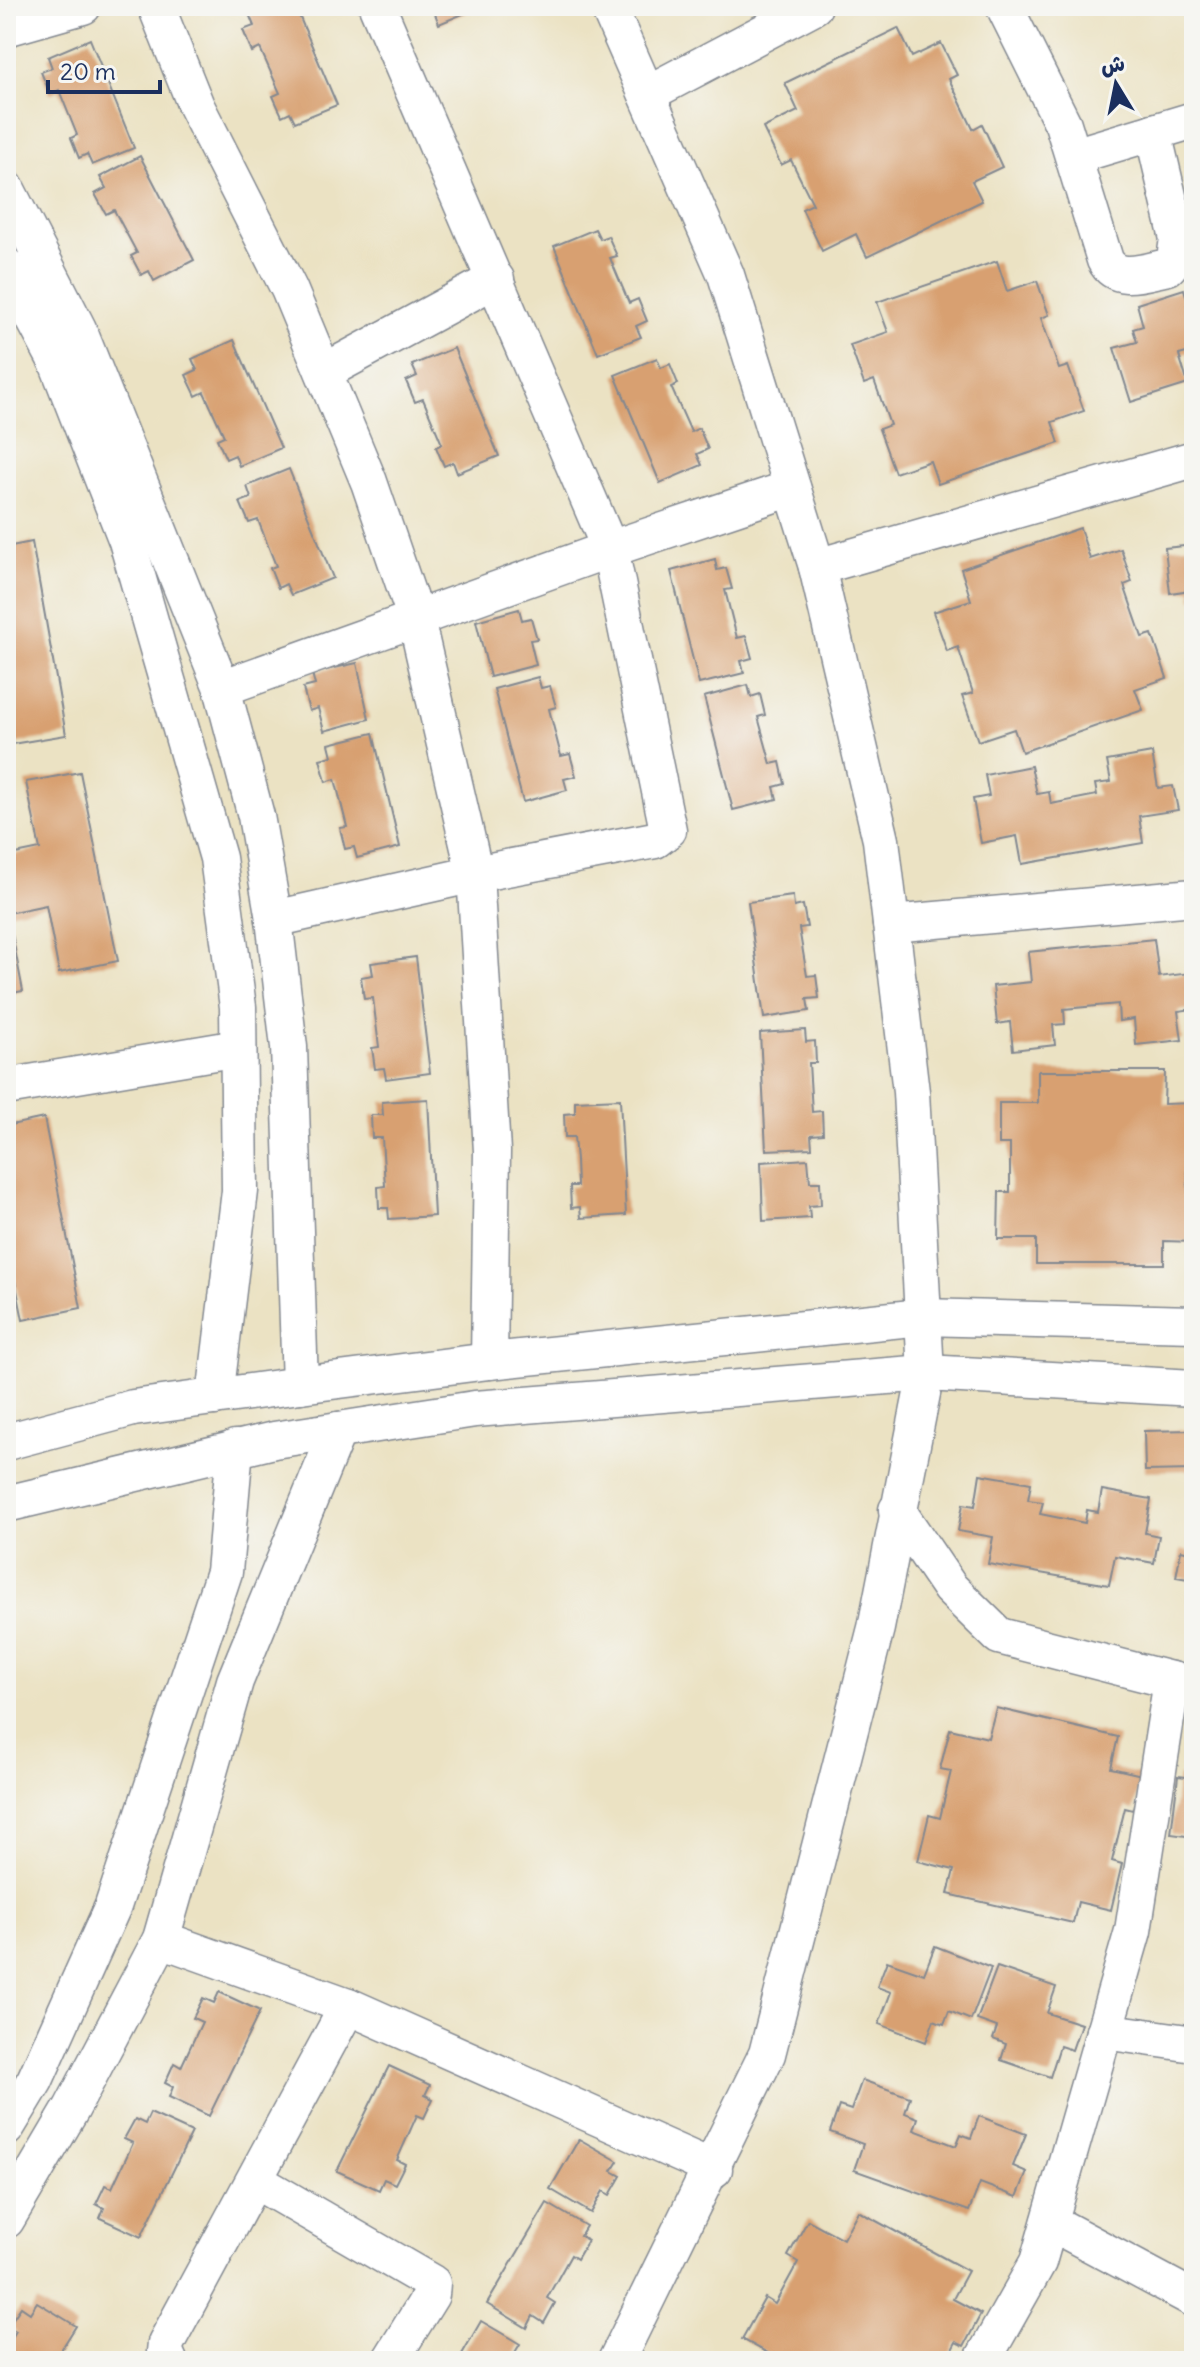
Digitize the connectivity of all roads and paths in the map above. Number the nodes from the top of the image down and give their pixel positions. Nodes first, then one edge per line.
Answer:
1 (83, 6) edge
2 (156, 6) edge
3 (377, 6) edge
4 (608, 6) edge
5 (814, 6) edge
6 (1004, 6) edge
7 (6, 28) edge
8 (647, 94) junction
9 (1194, 120) edge
10 (1153, 132) junction
11 (1074, 156) junction
12 (6, 188) edge
13 (6, 266) edge
14 (496, 279) junction
15 (324, 372) junction
16 (1194, 459) edge
17 (792, 488) junction
18 (610, 549) junction
19 (817, 567) junction
20 (416, 619) junction
21 (222, 688) junction
22 (475, 874) junction
23 (1194, 897) edge
24 (274, 919) junction
25 (891, 924) junction
26 (238, 1048) junction
27 (6, 1087) edge
28 (922, 1317) junction
29 (1194, 1324) edge
30 (489, 1361) junction
31 (926, 1373) junction
32 (300, 1385) junction
33 (1194, 1388) edge
34 (215, 1397) junction
35 (338, 1430) junction
36 (6, 1442) edge
37 (235, 1448) junction
38 (6, 1504) edge
39 (897, 1510) junction
40 (1183, 1683) edge
41 (161, 1939) junction
42 (348, 2006) junction
43 (1104, 2031) junction
44 (1194, 2044) edge
45 (6, 2128) edge
46 (714, 2169) junction
47 (256, 2181) junction
48 (6, 2220) edge
49 (1050, 2222) junction
50 (1194, 2299) edge
51 (618, 2360) edge
52 (169, 2361) edge
53 (390, 2361) edge
54 (982, 2361) edge

1 - 7 street
2 - 15 street
3 - 14 street
4 - 8 street
5 - 8 street
6 - 11 street
8 - 17 street
9 - 10 street
10 - 11 street
10 - 11 street
12 - 21 street
13 - 26 street
14 - 15 street
14 - 18 street
15 - 20 street
16 - 19 street
17 - 18 street
17 - 19 street
18 - 20 street
18 - 22 street
19 - 25 street
20 - 21 street
20 - 22 street
21 - 24 street
22 - 24 street
22 - 30 street
23 - 25 street
24 - 32 street
25 - 28 street
26 - 27 street
26 - 34 street
28 - 29 street
28 - 30 street
28 - 31 street
30 - 32 street
31 - 33 street
31 - 35 street
31 - 39 street
32 - 34 street
34 - 36 street
35 - 37 street
35 - 41 street
37 - 38 street
37 - 45 street
39 - 40 street
39 - 46 street
40 - 43 street
41 - 42 street
41 - 48 street
42 - 46 street
42 - 47 street
43 - 44 street
43 - 49 street
46 - 51 street
47 - 52 street
47 - 53 street
49 - 50 street
49 - 54 street

